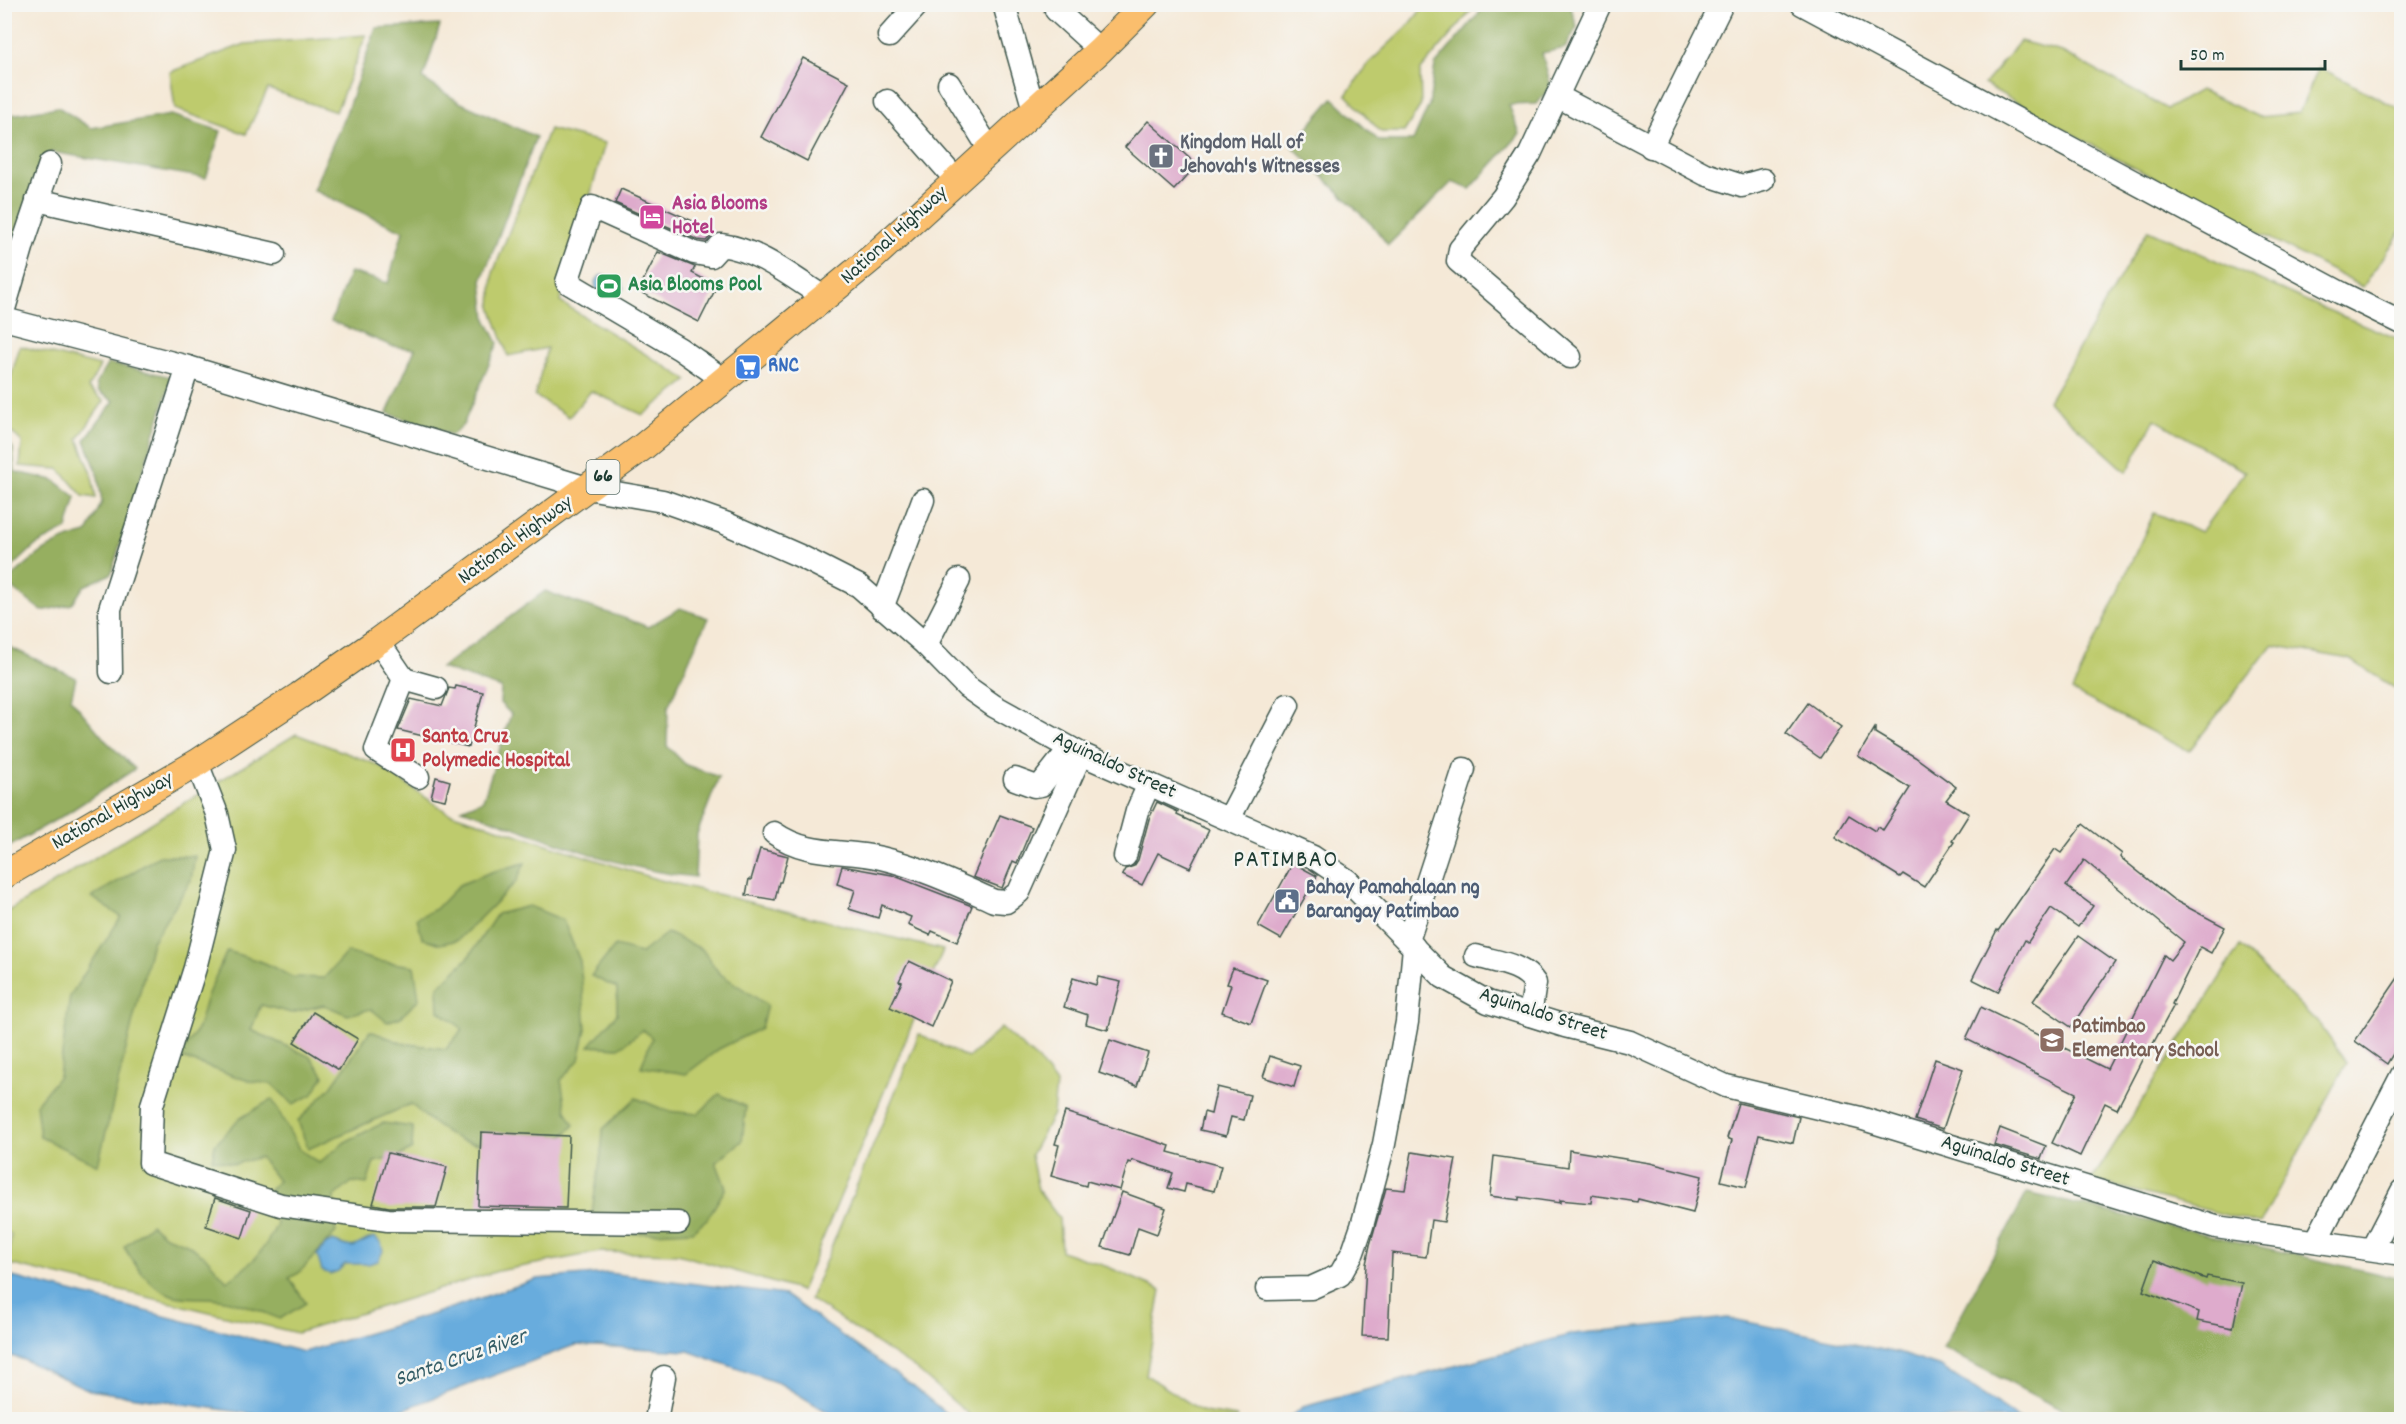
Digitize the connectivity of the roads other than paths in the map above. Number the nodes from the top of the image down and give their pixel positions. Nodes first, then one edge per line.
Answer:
1 (918, 4) edge
2 (1004, 4) edge
3 (1146, 4) edge
4 (1600, 4) edge
5 (1722, 4) edge
6 (1802, 4) edge
7 (1056, 10) dead end
8 (889, 36) dead end
9 (1100, 50) junction
10 (949, 84) dead end
11 (1557, 96) junction
12 (887, 101) dead end
13 (1034, 110) junction
14 (1651, 147) junction
15 (990, 150) junction
16 (50, 164) dead end
17 (1763, 180) dead end
18 (957, 181) junction
19 (37, 200) junction
20 (14, 238) edge
21 (274, 254) dead end
22 (825, 298) junction
23 (4, 309) edge
24 (4, 319) edge
25 (2402, 322) edge
26 (1570, 357) dead end
27 (188, 367) junction
28 (724, 380) junction
29 (587, 488) junction
30 (924, 500) dead end
31 (959, 580) dead end
32 (882, 608) junction
33 (378, 641) junction
34 (926, 645) junction
35 (111, 672) dead end
36 (404, 679) junction
37 (436, 688) dead end
38 (1288, 705) dead end
39 (1076, 751) junction
40 (196, 763) junction
41 (1464, 769) dead end
42 (418, 777) dead end
43 (1015, 779) dead end
44 (1149, 784) junction
45 (1228, 819) junction
46 (774, 833) dead end
47 (1125, 856) dead end
48 (4, 875) edge
49 (1411, 944) junction
50 (1476, 956) dead end
51 (1530, 1015) junction
52 (2402, 1075) edge
53 (2402, 1191) edge
54 (678, 1223) dead end
55 (2316, 1240) junction
56 (2372, 1249) junction
57 (2402, 1254) edge
58 (1267, 1289) dead end
59 (664, 1377) dead end
60 (656, 1419) edge

1 - 8 street
2 - 13 street
3 - 9 main road, National Highway / 66
4 - 11 street
5 - 14 street
6 - 25 street
7 - 9 street
9 - 13 main road, National Highway / 66
10 - 15 street
11 - 14 street
11 - 26 street
12 - 18 street
13 - 15 main road, National Highway / 66
14 - 17 street
15 - 18 main road, National Highway / 66
16 - 19 street
18 - 22 main road, National Highway / 66
19 - 20 street
19 - 21 street
20 - 23 street
22 - 28 main road, National Highway / 66
22 - 28 street
24 - 27 street, Aguinaldo Street
27 - 29 street, Aguinaldo Street
27 - 35 street
28 - 29 main road, National Highway / 66
29 - 32 street, Aguinaldo Street
29 - 33 main road, National Highway / 66
30 - 32 street
31 - 34 street
32 - 34 street, Aguinaldo Street
33 - 36 street
33 - 40 main road, National Highway / 66
34 - 39 street, Aguinaldo Street
36 - 37 street
36 - 42 street
38 - 45 street
39 - 43 street
39 - 44 street, Aguinaldo Street
39 - 46 street
40 - 48 main road, National Highway / 66
40 - 54 street
41 - 49 street
44 - 45 street, Aguinaldo Street
44 - 47 street
45 - 49 street, Aguinaldo Street
49 - 51 street, Aguinaldo Street
49 - 58 street
50 - 51 street
51 - 55 street, Aguinaldo Street
52 - 55 street
53 - 56 street
55 - 56 street, Aguinaldo Street
56 - 57 street, Aguinaldo Street
59 - 60 street

